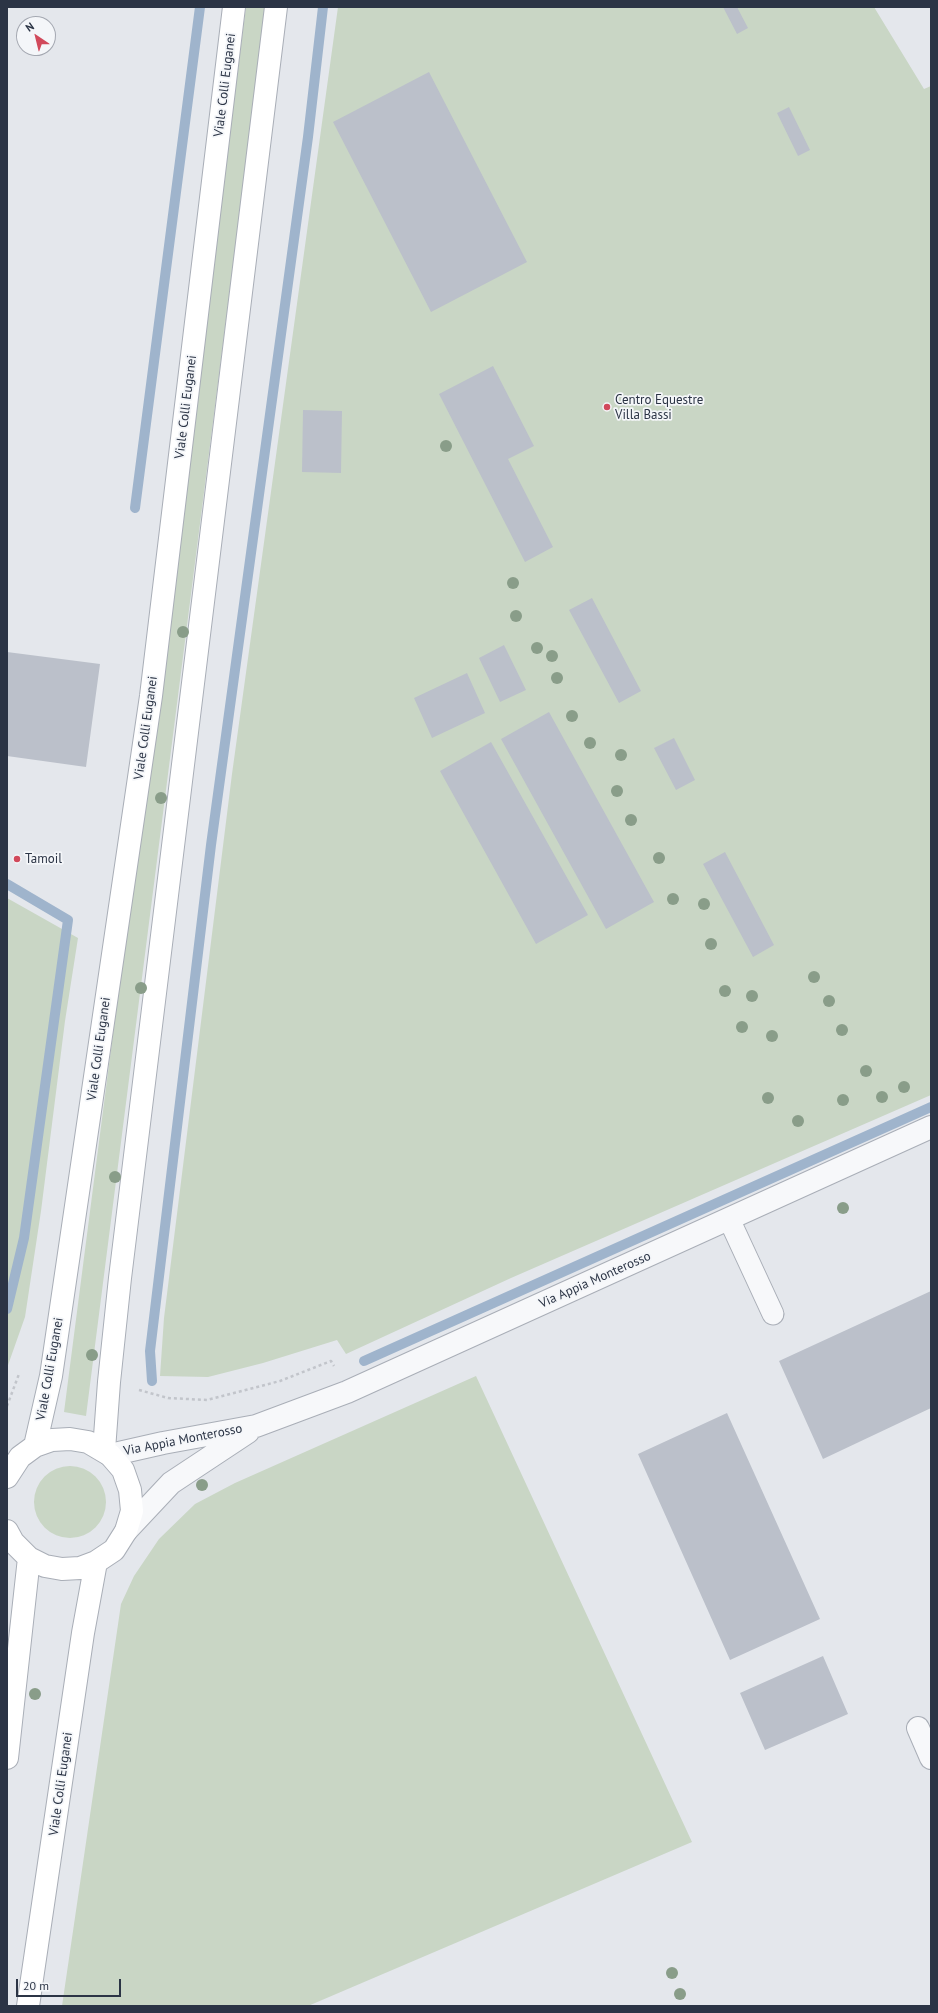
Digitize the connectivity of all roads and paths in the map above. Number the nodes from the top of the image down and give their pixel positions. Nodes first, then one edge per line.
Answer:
1 (234, 7) edge
2 (276, 7) edge
3 (931, 1127) edge
4 (729, 1219) junction
5 (773, 1314) dead end
6 (331, 1361) dead end
7 (50, 1376) junction
8 (109, 1382) junction
9 (7, 1406) edge
10 (256, 1426) junction
11 (34, 1446) junction
12 (107, 1452) junction
13 (7, 1477) edge
14 (7, 1531) edge
15 (126, 1531) junction
16 (20, 1556) edge
17 (96, 1562) junction
18 (918, 1728) dead end
19 (7, 1758) edge
20 (931, 1758) edge
21 (28, 2006) edge

1 - 7 main road, Viale Colli Euganei
2 - 8 main road
3 - 4 street, Via Appia Monterosso
4 - 5 lane
4 - 10 street, Via Appia Monterosso
6 - 8 path
7 - 9 path
7 - 11 main road, Viale Colli Euganei
8 - 12 main road
10 - 12 street, Via Appia Monterosso
10 - 15 street, Via Appia Monterosso
11 - 12 main road, Viale Colli Euganei
11 - 13 main road, Viale Colli Euganei
12 - 15 main road, Viale Colli Euganei
14 - 16 main road, Viale Colli Euganei
15 - 17 main road, Viale Colli Euganei
16 - 17 main road, Viale Colli Euganei
16 - 19 main road
17 - 21 main road, Viale Colli Euganei
18 - 20 street

